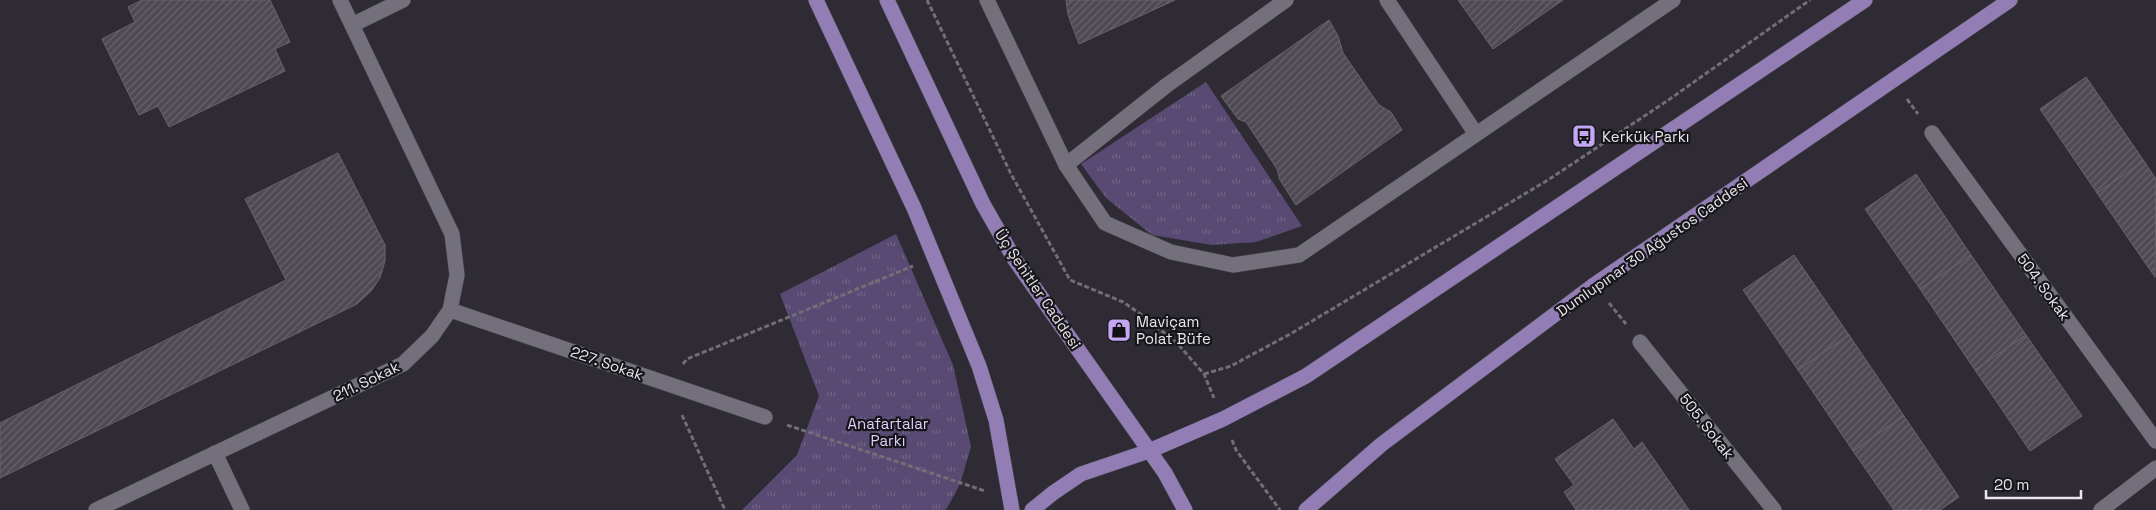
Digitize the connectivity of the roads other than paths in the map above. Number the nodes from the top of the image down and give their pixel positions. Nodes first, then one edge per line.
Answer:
1 (340, 0) edge
2 (403, 0) edge
3 (816, 0) edge
4 (887, 0) edge
5 (987, 0) edge
6 (1286, 0) edge
7 (1387, 0) edge
8 (1673, 0) edge
9 (1864, 0) edge
10 (2010, 0) edge
11 (352, 25) junction
12 (1932, 133) road end
13 (1476, 134) junction
14 (1066, 165) junction
15 (450, 310) junction
16 (1640, 342) road end
17 (765, 417) dead end
18 (2156, 441) edge
19 (1149, 451) junction
20 (215, 453) junction
21 (2156, 468) edge
22 (96, 510) edge
23 (242, 510) edge
24 (1012, 510) edge
25 (1032, 510) edge
26 (1185, 510) edge
27 (1306, 510) edge
28 (1774, 510) edge
29 (2101, 510) edge

1 - 11 street, 211. Sokak
2 - 11 street
3 - 24 main road
4 - 19 main road, Üç Şehitler Caddesi
5 - 14 street
6 - 14 street
7 - 13 street
8 - 13 street
9 - 19 main road
10 - 27 main road, Dumlupınar 30 Ağustos Caddesi
11 - 15 street, 211. Sokak
12 - 18 street, 504. Sokak
13 - 14 street
15 - 17 street, 227. Sokak
15 - 20 street, 211. Sokak
16 - 28 street, 505. Sokak
19 - 25 main road
19 - 26 main road, Üç Şehitler Caddesi
20 - 22 street, 211. Sokak
20 - 23 street
21 - 29 street

